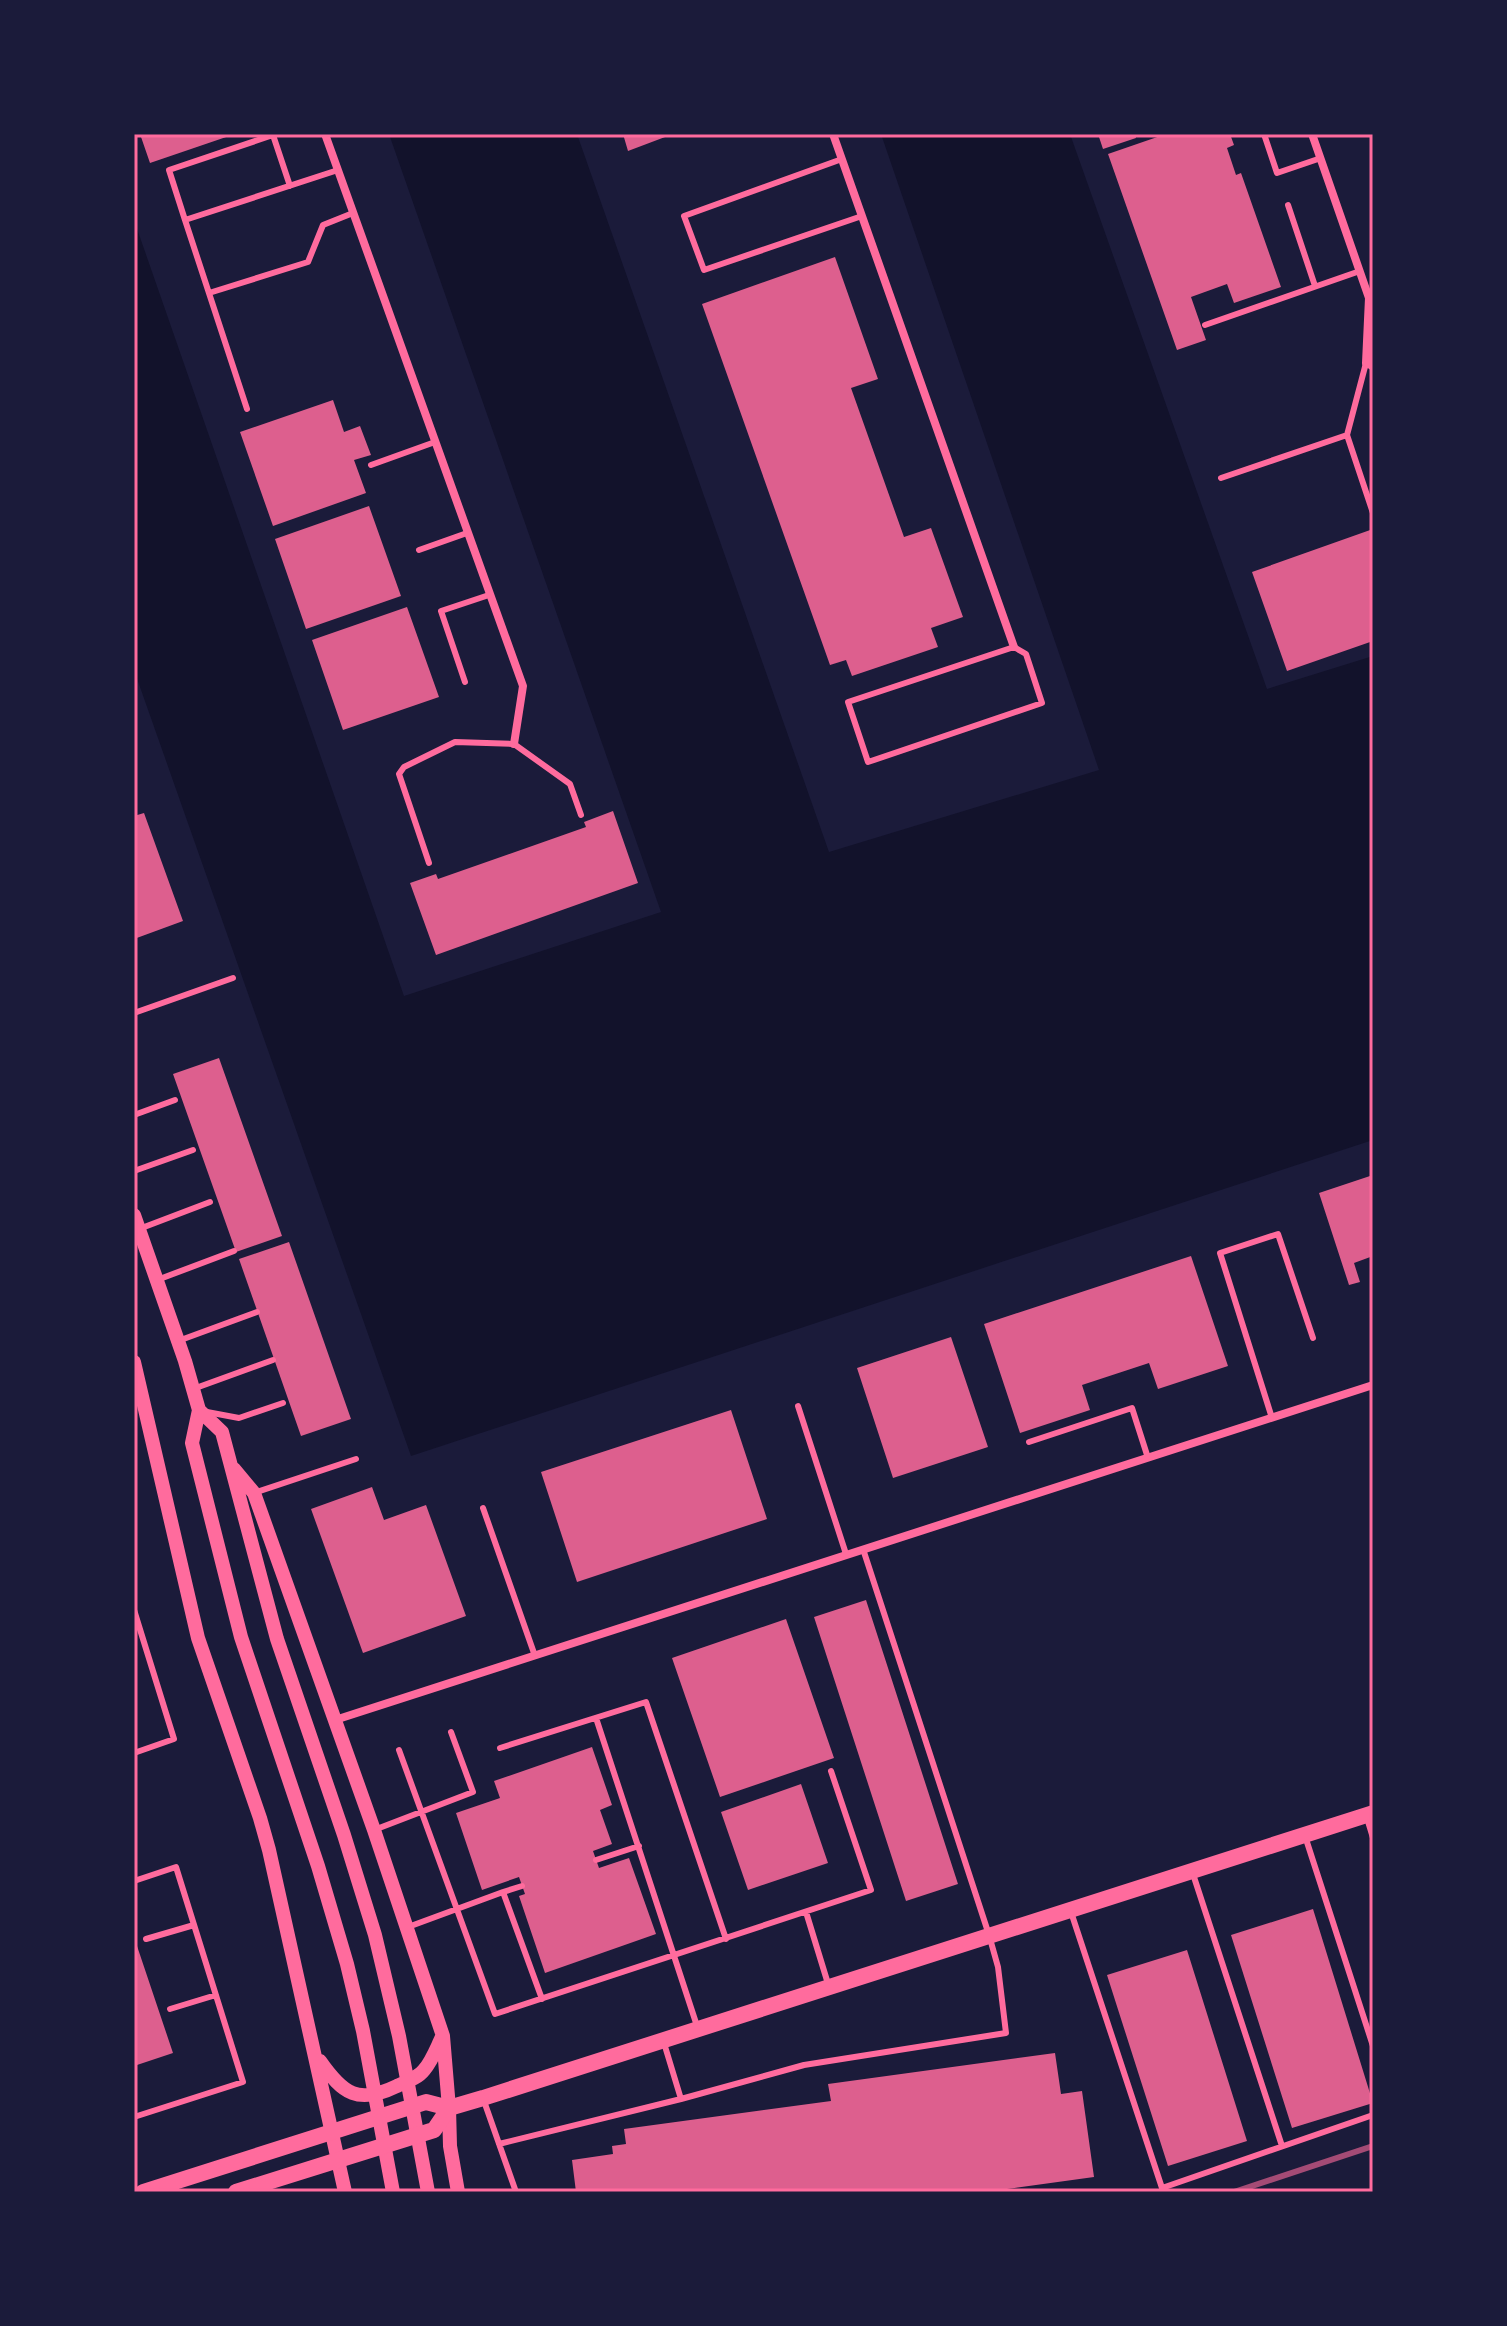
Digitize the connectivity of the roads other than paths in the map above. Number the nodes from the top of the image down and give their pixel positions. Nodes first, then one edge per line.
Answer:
1 (325, 134) edge
2 (833, 134) edge
3 (1264, 134) edge
4 (1312, 134) edge
5 (1321, 158) junction
6 (842, 159) junction
7 (338, 170) junction
8 (290, 186) junction
9 (1288, 205) dead end
10 (353, 213) junction
11 (862, 216) junction
12 (185, 220) junction
13 (1360, 271) junction
14 (1315, 286) junction
15 (209, 293) junction
16 (1205, 325) dead end
17 (1370, 365) edge
18 (247, 409) dead end
19 (1347, 435) junction
20 (435, 442) junction
21 (371, 465) dead end
22 (1221, 478) dead end
23 (1373, 513) edge
24 (467, 533) junction
25 (419, 550) dead end
26 (489, 595) junction
27 (1014, 647) junction
28 (465, 682) dead end
29 (514, 744) junction
30 (581, 815) dead end
31 (429, 863) dead end
32 (233, 978) dead end
33 (134, 1013) edge
34 (175, 1100) dead end
35 (134, 1115) edge
36 (193, 1150) dead end
37 (134, 1171) edge
38 (210, 1202) dead end
39 (136, 1222) edge
40 (234, 1251) dead end
41 (157, 1280) junction
42 (257, 1312) dead end
43 (1313, 1338) dead end
44 (178, 1341) junction
45 (273, 1360) dead end
46 (134, 1362) edge
47 (1373, 1385) edge
48 (193, 1389) junction
49 (283, 1403) dead end
50 (798, 1406) dead end
51 (199, 1410) junction
52 (1272, 1418) junction
53 (1029, 1442) dead end
54 (1148, 1458) junction
55 (356, 1459) dead end
56 (231, 1466) junction
57 (254, 1493) junction
58 (483, 1508) dead end
59 (863, 1549) junction
60 (846, 1554) junction
61 (134, 1610) edge
62 (535, 1656) junction
63 (596, 1718) junction
64 (335, 1720) junction
65 (451, 1732) dead end
66 (500, 1748) dead end
67 (399, 1750) dead end
68 (134, 1753) edge
69 (831, 1771) dead end
70 (422, 1813) junction
71 (1369, 1814) edge
72 (374, 1830) junction
73 (1305, 1835) junction
74 (1373, 1838) edge
75 (639, 1846) junction
76 (596, 1860) dead end
77 (1192, 1870) junction
78 (134, 1881) edge
79 (522, 1886) dead end
80 (503, 1892) junction
81 (457, 1908) junction
82 (1070, 1908) junction
83 (806, 1912) junction
84 (194, 1925) junction
85 (408, 1927) junction
86 (989, 1935) junction
87 (146, 1939) dead end
88 (726, 1939) junction
89 (675, 1955) junction
90 (829, 1987) junction
91 (216, 1995) junction
92 (542, 1999) junction
93 (170, 2009) dead end
94 (698, 2029) junction
95 (443, 2036) junction
96 (663, 2040) junction
97 (1373, 2046) edge
98 (315, 2054) junction
99 (483, 2098) junction
100 (681, 2099) junction
101 (449, 2108) junction
102 (1373, 2115) edge
103 (134, 2117) edge
104 (332, 2132) junction
105 (499, 2144) junction
106 (1282, 2146) junction
107 (339, 2160) junction
108 (143, 2192) edge
109 (236, 2192) edge
110 (345, 2192) edge
111 (393, 2192) edge
112 (428, 2192) edge
113 (458, 2192) edge
114 (516, 2192) edge

1 - 7 street
2 - 6 street
3 - 5 lane
4 - 5 street
5 - 13 street
6 - 11 street
6 - 11 lane
7 - 8 lane
7 - 10 street
8 - 12 lane
8 - 12 lane
9 - 14 lane
10 - 15 lane
10 - 20 street
11 - 27 street
12 - 15 lane
13 - 14 lane
13 - 17 street
14 - 16 lane
15 - 18 lane
17 - 19 lane
19 - 22 lane
19 - 23 lane
20 - 21 lane
20 - 24 street
24 - 25 lane
24 - 26 street
26 - 28 lane
26 - 29 street
27 - 27 lane
29 - 30 lane
29 - 31 lane
32 - 33 lane
34 - 35 lane
36 - 37 lane
38 - 39 lane
39 - 41 street
40 - 41 lane
41 - 44 street
42 - 44 lane
43 - 52 lane
44 - 48 street
45 - 48 lane
46 - 98 street
47 - 52 street
48 - 51 street
49 - 51 lane
50 - 60 lane
51 - 56 street
51 - 111 street
52 - 54 street
53 - 54 lane
54 - 59 street
55 - 57 lane
56 - 57 street
56 - 112 street
57 - 64 street
58 - 62 lane
59 - 60 street
59 - 86 lane
60 - 62 street
61 - 68 lane
62 - 64 street
63 - 66 lane
63 - 75 lane
63 - 88 lane
64 - 72 street
65 - 70 lane
67 - 70 lane
69 - 83 lane
70 - 72 lane
70 - 81 lane
71 - 73 main road
71 - 74 lane
72 - 85 street
73 - 77 main road
73 - 97 lane
75 - 76 lane
75 - 89 lane
77 - 82 main road
77 - 106 lane
78 - 84 lane
79 - 80 lane
80 - 81 lane
80 - 92 lane
81 - 85 lane
81 - 92 lane
82 - 86 main road
82 - 106 lane
83 - 88 lane
83 - 90 lane
84 - 87 lane
84 - 91 lane
85 - 95 street
86 - 90 main road
86 - 100 lane
88 - 89 lane
89 - 92 lane
89 - 94 lane
90 - 94 main road
91 - 93 lane
91 - 103 lane
94 - 96 main road
95 - 98 street
95 - 101 street
96 - 99 main road
96 - 100 lane
98 - 104 street
99 - 101 main road
99 - 105 lane
100 - 105 lane
101 - 104 main road
101 - 107 main road
101 - 113 street
102 - 106 lane
104 - 107 street
104 - 108 main road
105 - 114 lane
107 - 109 main road
107 - 110 street

